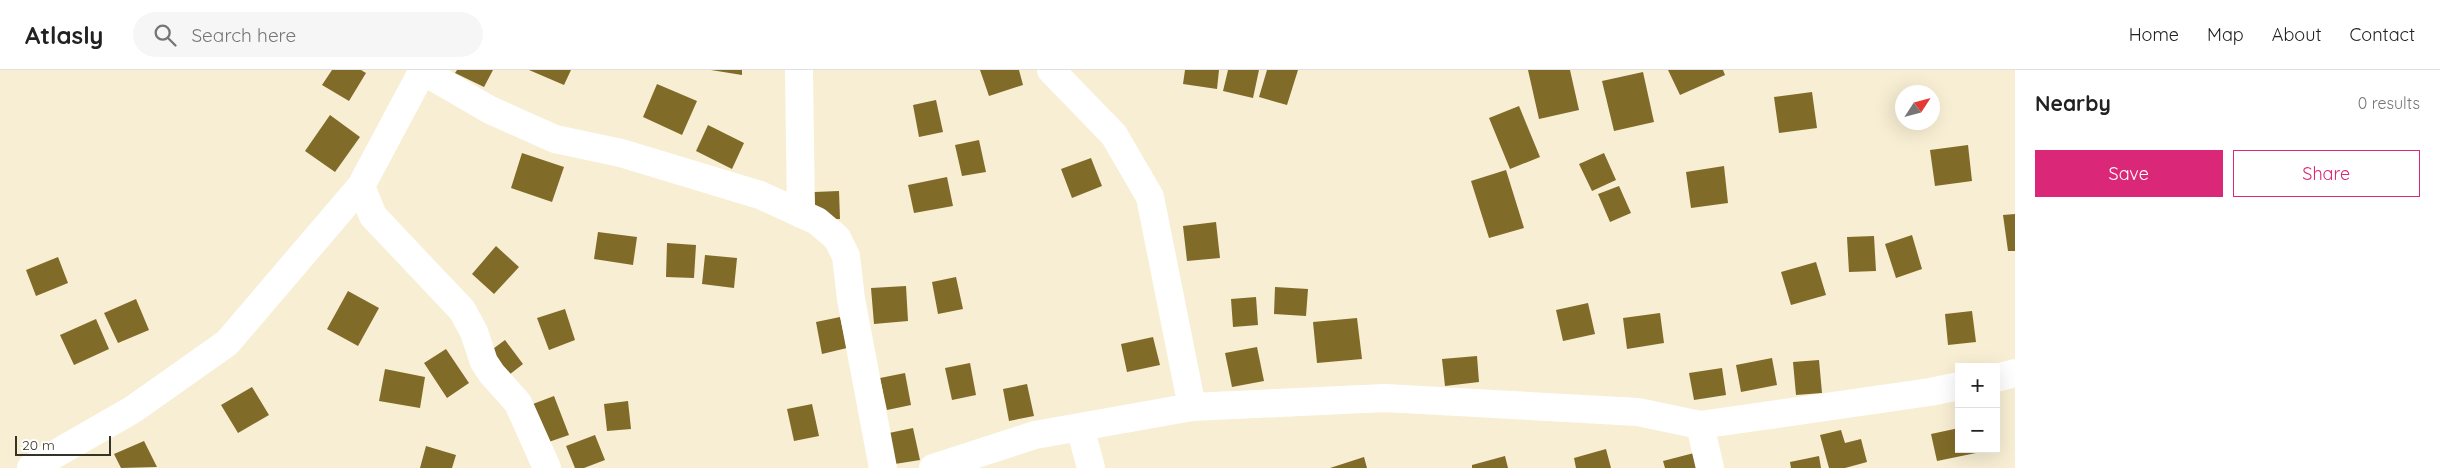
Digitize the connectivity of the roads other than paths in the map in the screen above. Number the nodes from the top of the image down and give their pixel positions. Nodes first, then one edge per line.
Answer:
1 (422, 70) edge
2 (799, 70) edge
3 (1051, 70) edge
4 (361, 186) junction
5 (802, 214) junction
6 (2015, 373) edge
7 (2000, 377) edge
8 (1955, 387) edge
9 (1192, 407) junction
10 (1700, 425) junction
11 (1080, 427) junction
12 (32, 468) edge
13 (547, 468) edge
14 (883, 468) edge
15 (933, 468) edge
16 (1091, 468) edge
17 (1710, 468) edge

1 - 4 street
1 - 5 street
2 - 5 street
3 - 9 street
4 - 12 street
4 - 13 street
5 - 14 street
6 - 7 street
8 - 10 street
9 - 10 street
9 - 11 street
10 - 17 street
11 - 15 street
11 - 16 street

